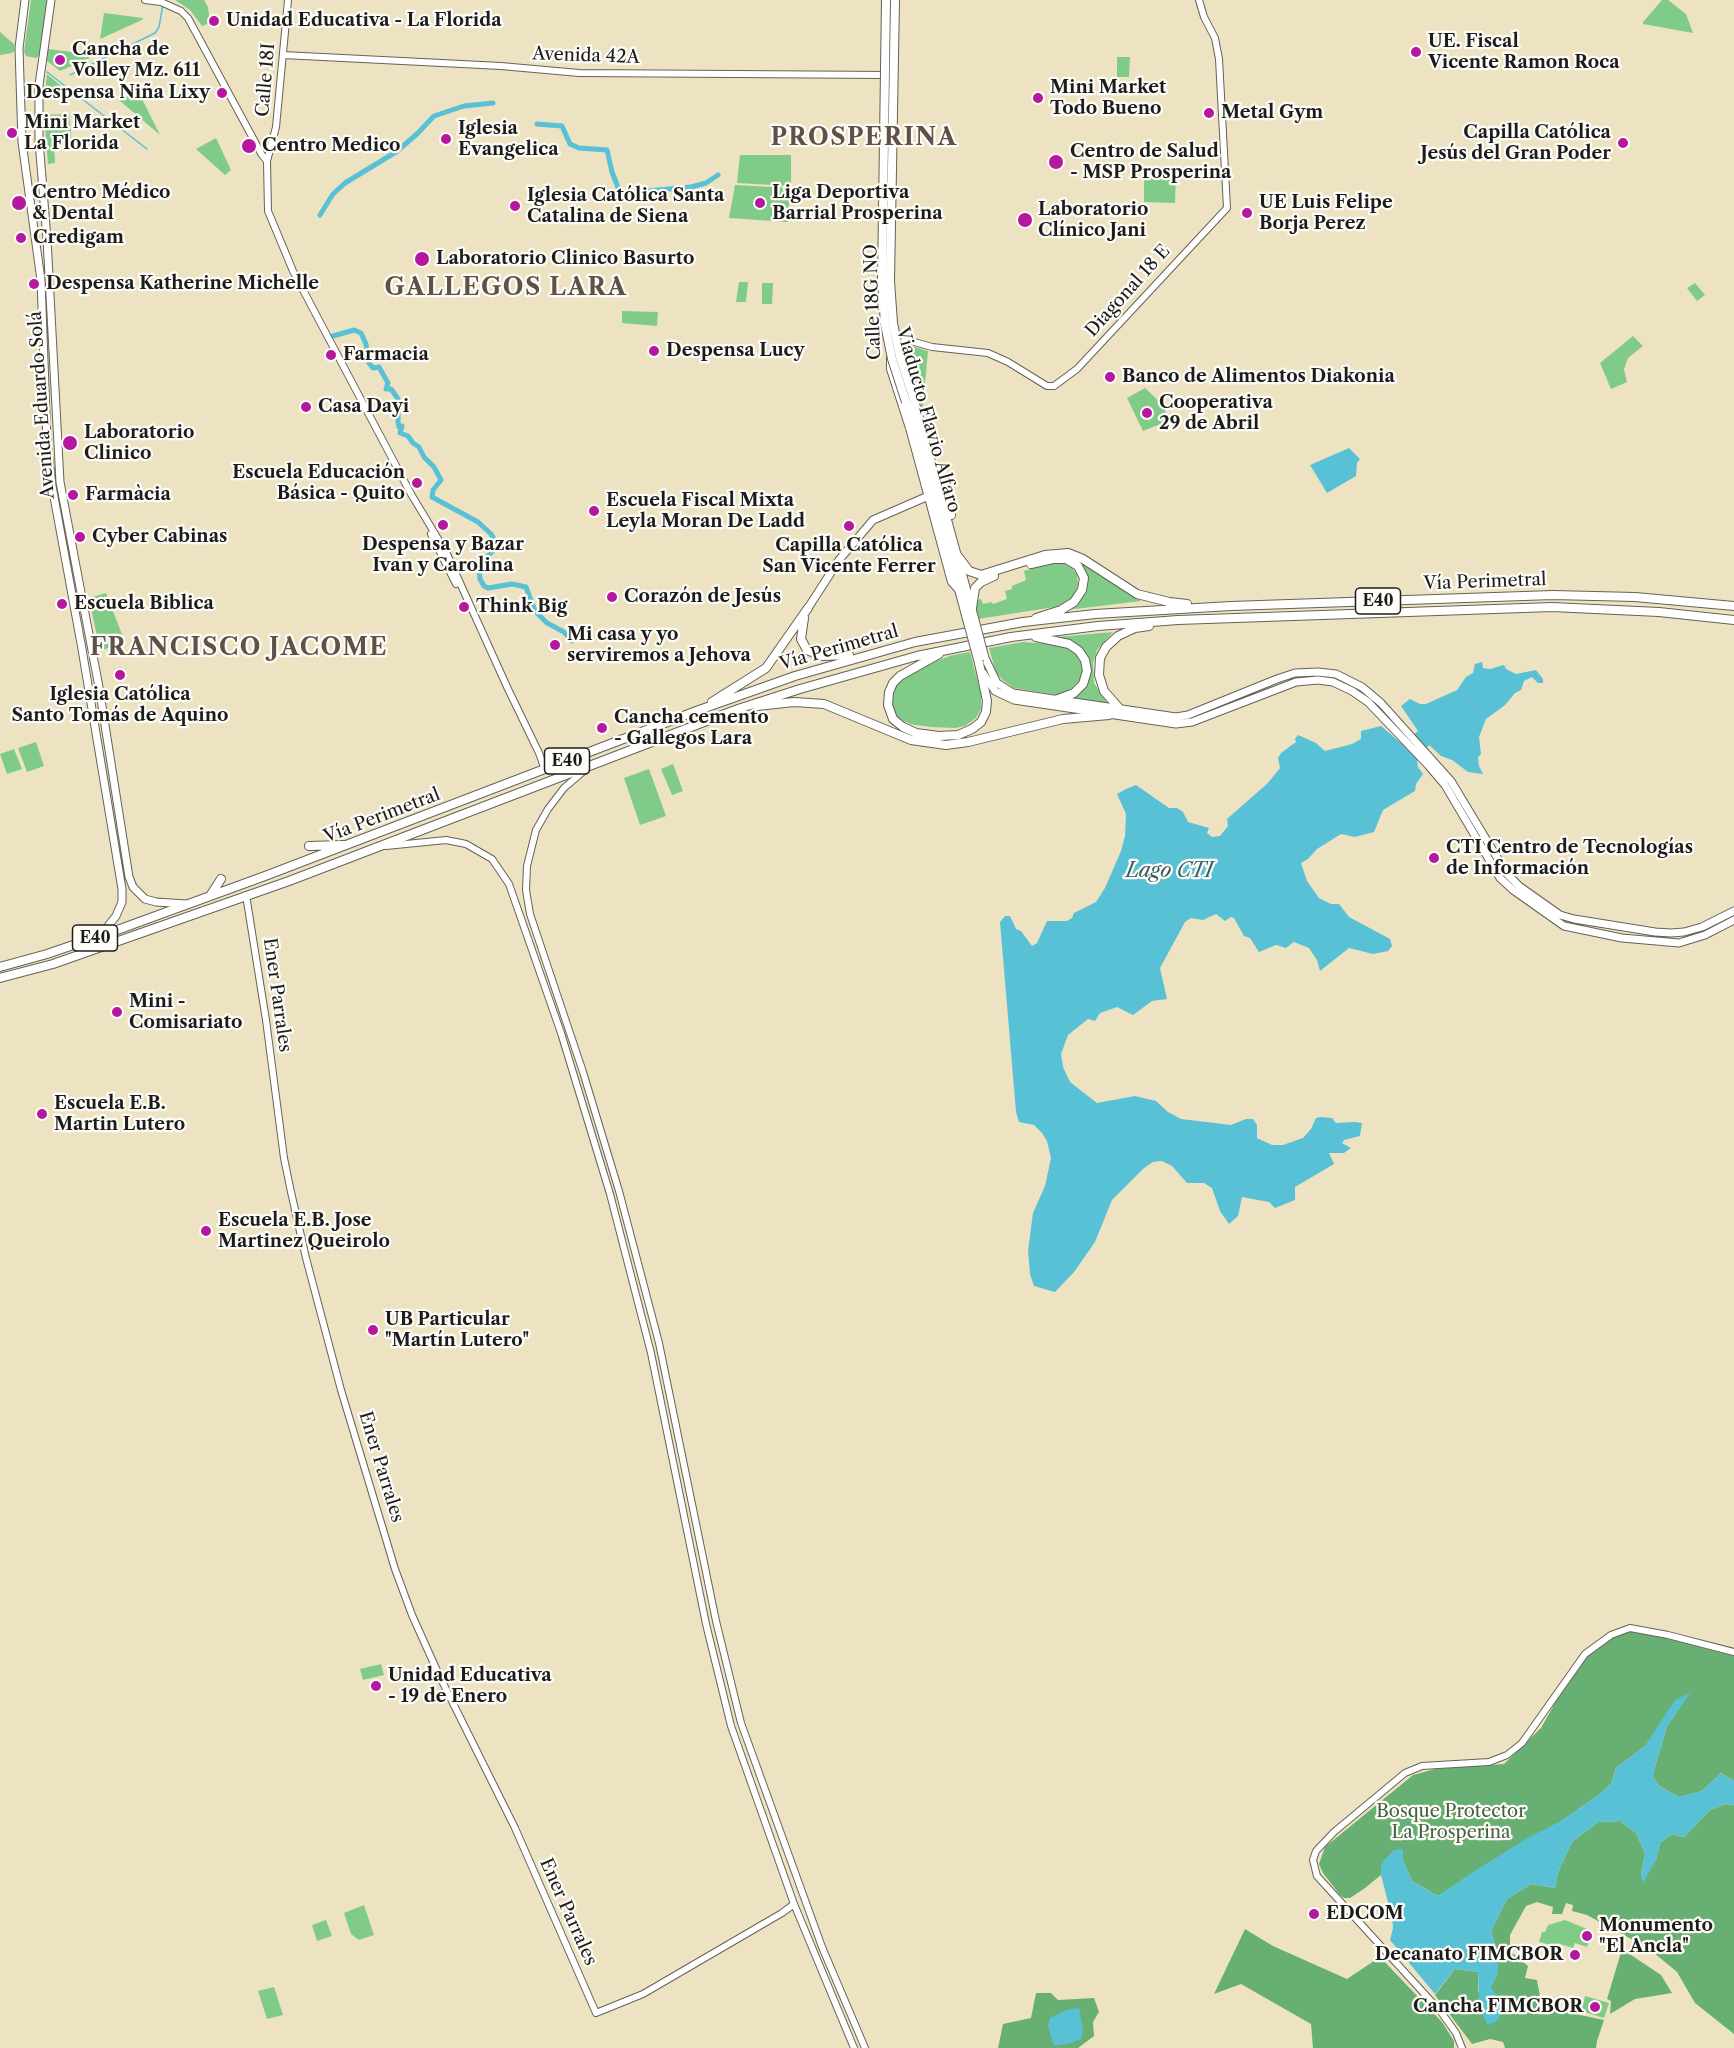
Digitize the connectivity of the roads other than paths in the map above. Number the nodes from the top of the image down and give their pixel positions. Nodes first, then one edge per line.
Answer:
1 (25, 0) edge
2 (51, 0) edge
3 (145, 0) edge
4 (288, 0) edge
5 (886, 0) edge
6 (893, 0) edge
7 (1199, 0) edge
8 (283, 55) junction
9 (889, 75) junction
10 (267, 161) junction
11 (889, 335) junction
12 (910, 401) junction
13 (945, 488) dead end
14 (931, 495) junction
15 (956, 552) junction
16 (1231, 606) junction
17 (1734, 606) edge
18 (808, 608) junction
19 (972, 608) junction
20 (971, 618) junction
21 (1178, 620) junction
22 (1734, 620) edge
23 (1023, 622) junction
24 (1011, 637) junction
25 (947, 650) junction
26 (872, 653) junction
27 (981, 659) junction
28 (99, 687) junction
29 (1253, 688) junction
30 (89, 690) junction
31 (1257, 696) junction
32 (1058, 699) junction
33 (1119, 708) junction
34 (738, 709) junction
35 (699, 710) junction
36 (1109, 715) junction
37 (1132, 715) junction
38 (1161, 718) junction
39 (600, 762) junction
40 (545, 770) junction
41 (347, 845) junction
42 (309, 846) dead end
43 (376, 847) junction
44 (221, 879) dead end
45 (246, 895) junction
46 (210, 896) junction
47 (188, 904) junction
48 (1734, 911) edge
49 (1734, 920) edge
50 (99, 936) junction
51 (0, 966) edge
52 (0, 978) edge
53 (570, 1030) junction
54 (561, 1033) junction
55 (1734, 1652) edge
56 (794, 1904) junction
57 (854, 2048) edge
58 (865, 2048) edge
59 (1462, 2048) edge

1 - 30 main road, Avenida Eduardo Solá
2 - 28 main road, Avenida Eduardo Solá
3 - 10 street
4 - 8 street, Calle 18I
5 - 12 main road, Viaducto Flavio Alfaro, bridge
6 - 9 street, Calle 18G NO
6 - 12 main road, Viaducto Flavio Alfaro, bridge
7 - 11 street, Diagonal 18 E
8 - 9 street, Avenida 42A
8 - 10 street, Calle 18I
9 - 11 street, Calle 18G NO
10 - 40 street
11 - 14 street, Calle 18G NO
12 - 14 main road, Viaducto Flavio Alfaro
12 - 15 main road, Viaducto Flavio Alfaro
13 - 15 main road
14 - 18 main road
14 - 20 main road, Viaducto Flavio Alfaro
15 - 16 main road
15 - 19 main road, Viaducto Flavio Alfaro
16 - 17 main road, Vía Perimetral / E40
16 - 23 main road, Vía Perimetral / E40
18 - 26 main road
18 - 35 main road
19 - 20 main road, Viaducto Flavio Alfaro
19 - 23 main road
20 - 27 main road, Viaducto Flavio Alfaro, bridge
21 - 22 main road, Vía Perimetral / E40
21 - 24 main road, Vía Perimetral / E40
21 - 33 main road
23 - 26 main road, Vía Perimetral / E40
24 - 25 main road, Vía Perimetral / E40
24 - 32 main road
25 - 27 main road, Viaducto Flavio Alfaro
25 - 34 main road, Vía Perimetral / E40
26 - 35 main road, Vía Perimetral / E40
27 - 32 main road
27 - 36 main road
28 - 30 main road
28 - 47 main road, Avenida Eduardo Solá
29 - 31 main road
29 - 38 main road
29 - 48 main road
30 - 50 main road, Avenida Eduardo Solá
31 - 38 main road
31 - 49 main road
32 - 33 main road
33 - 37 main road
34 - 36 main road
34 - 39 main road, Vía Perimetral / E40
35 - 40 main road, Vía Perimetral / E40
36 - 37 main road
37 - 38 main road
39 - 43 main road, Vía Perimetral / E40
39 - 53 street
40 - 41 main road, Vía Perimetral / E40
41 - 42 main road
41 - 46 main road, Vía Perimetral / E40
43 - 45 main road, Vía Perimetral / E40
43 - 54 street
44 - 46 main road
45 - 52 main road, Vía Perimetral / E40
45 - 56 street, Ener Parrales
46 - 47 main road, Vía Perimetral / E40
47 - 50 main road, Vía Perimetral / E40
50 - 51 main road, Vía Perimetral / E40
53 - 54 street
53 - 58 street
54 - 56 street
55 - 59 street
56 - 57 street

